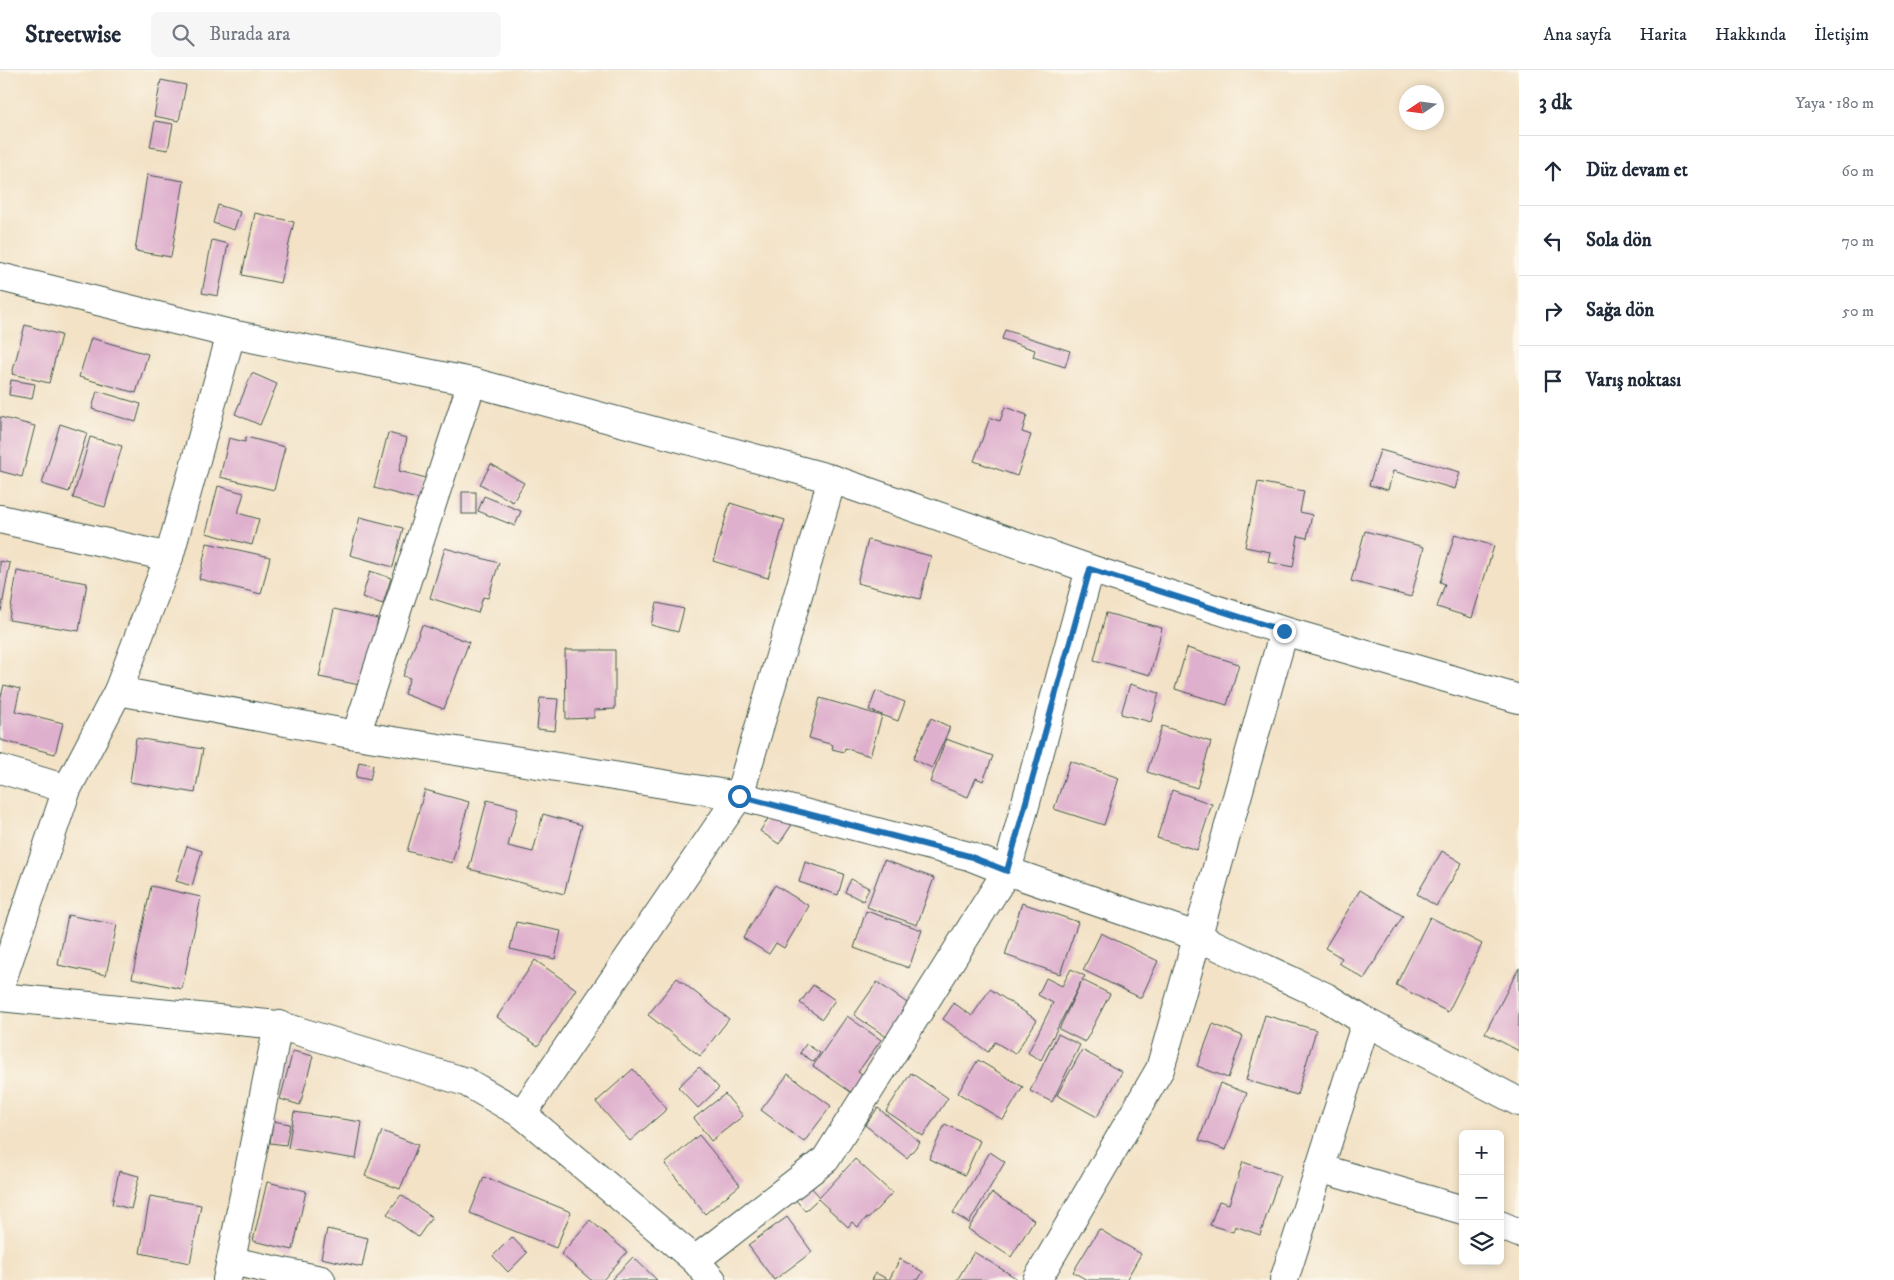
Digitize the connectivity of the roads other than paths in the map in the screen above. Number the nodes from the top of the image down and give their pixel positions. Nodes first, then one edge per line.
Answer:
1 (0, 277) edge
2 (231, 334) junction
3 (472, 382) junction
4 (832, 479) junction
5 (0, 519) edge
6 (169, 558) junction
7 (1090, 569) junction
8 (1284, 631) junction
9 (118, 691) junction
10 (1519, 699) edge
11 (356, 734) junction
12 (0, 769) edge
13 (67, 789) junction
14 (739, 796) junction
15 (1007, 871) junction
16 (1196, 936) junction
17 (0, 986) edge
18 (0, 997) edge
19 (1366, 1022) junction
20 (278, 1025) junction
21 (1519, 1102) edge
22 (522, 1114) junction
23 (1319, 1168) junction
24 (1459, 1209) edge
25 (1504, 1227) edge
26 (1519, 1233) edge
27 (229, 1270) edge
28 (703, 1270) edge
29 (321, 1280) edge
30 (1037, 1280) edge
31 (1284, 1280) edge

1 - 2 street
2 - 3 street
2 - 6 street
3 - 4 street
3 - 11 street
4 - 7 street
4 - 14 street
5 - 6 street
6 - 9 street
7 - 8 street
7 - 15 street
8 - 10 street
8 - 16 street
9 - 11 street
9 - 13 street
11 - 14 street
12 - 13 street
13 - 17 street
14 - 15 street
14 - 22 street
15 - 16 street
15 - 28 street
16 - 19 street
16 - 30 street
18 - 20 street
19 - 21 street
19 - 23 street
20 - 22 street
20 - 27 street
22 - 28 street
23 - 24 street
23 - 31 street
25 - 26 street
27 - 29 street

